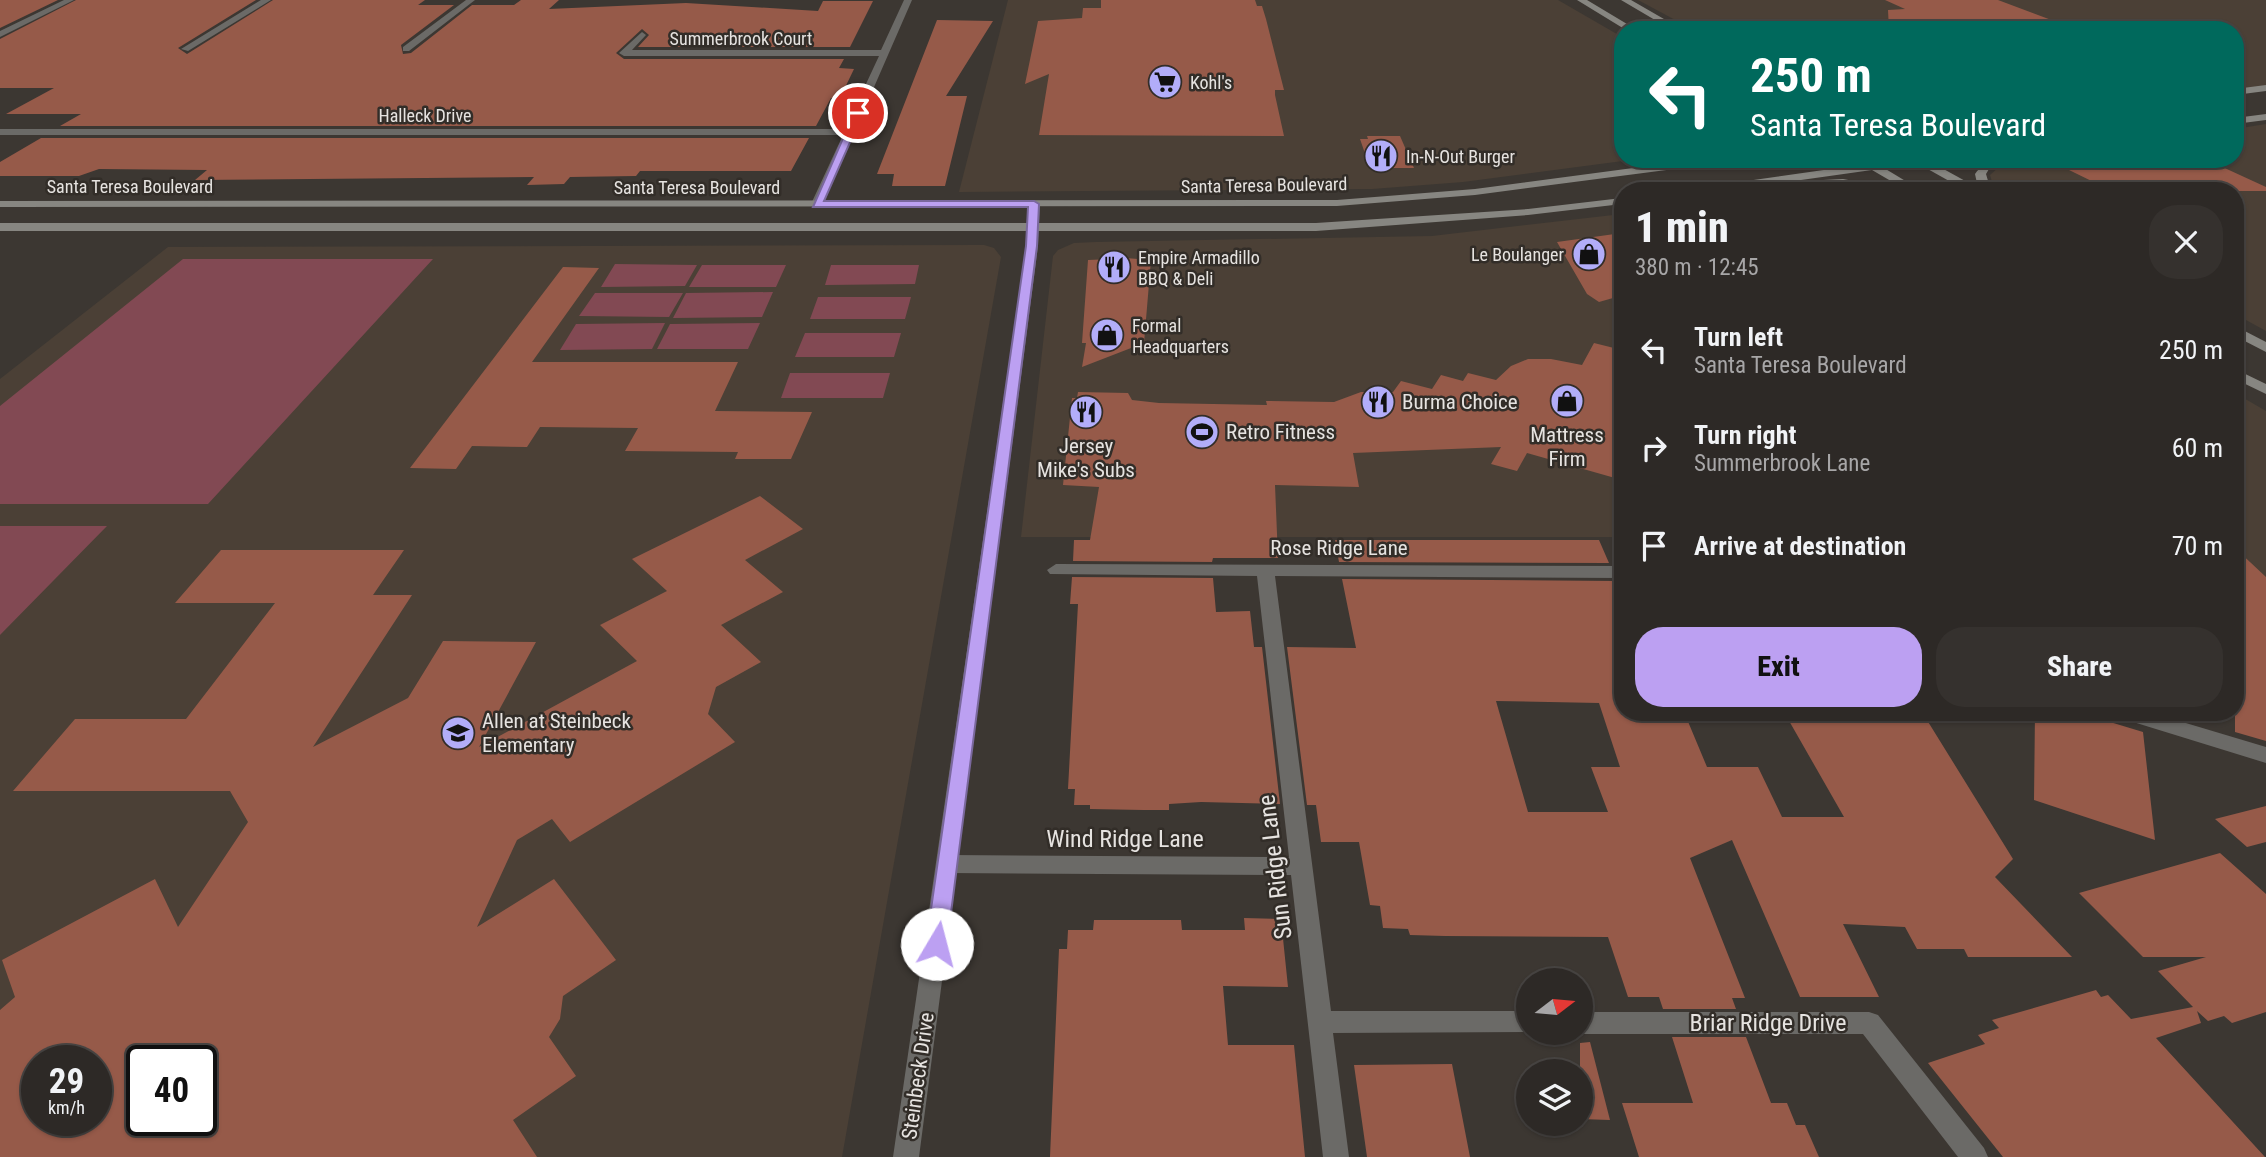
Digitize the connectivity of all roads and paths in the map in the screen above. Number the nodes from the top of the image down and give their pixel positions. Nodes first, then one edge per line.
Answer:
1 (70, 0) edge
2 (267, 0) edge
3 (471, 0) edge
4 (908, 0) edge
5 (1581, 0) edge
6 (1625, 0) edge
7 (1617, 21) edge
8 (1663, 21) edge
9 (0, 34) edge
10 (642, 35) dead end
11 (185, 49) dead end
12 (406, 49) dead end
13 (884, 53) junction
14 (2266, 88) edge
15 (2244, 91) edge
16 (2266, 117) edge
17 (2244, 120) edge
18 (0, 132) edge
19 (850, 132) junction
20 (1659, 168) edge
21 (1867, 168) edge
22 (1877, 168) edge
23 (1933, 168) edge
24 (1761, 182) edge
25 (1901, 182) edge
26 (1959, 182) edge
27 (1614, 202) edge
28 (0, 204) edge
29 (817, 204) junction
30 (1034, 204) junction
31 (0, 227) edge
32 (1033, 228) junction
33 (2244, 335) edge
34 (2266, 348) edge
35 (2244, 378) edge
36 (2266, 390) edge
37 (1056, 570) dead end
38 (1265, 570) junction
39 (1614, 572) edge
40 (2154, 721) edge
41 (2266, 755) edge
42 (948, 864) junction
43 (1301, 866) junction
44 (1319, 1022) junction
45 (1516, 1023) edge
46 (1593, 1023) edge
47 (906, 1157) edge
48 (1336, 1157) edge
49 (1975, 1157) edge

1 - 9 street
2 - 11 street
3 - 12 street
4 - 13 street
5 - 7 main road
6 - 8 main road
10 - 13 street, Summerbrook Court
13 - 19 street
14 - 15 main road
16 - 17 main road
18 - 19 street, Halleck Drive
19 - 29 street
20 - 30 main road, Santa Teresa Boulevard
21 - 24 main road
22 - 25 main road
23 - 26 main road
27 - 32 main road, Santa Teresa Boulevard
28 - 29 main road, Santa Teresa Boulevard
29 - 30 main road, Santa Teresa Boulevard
30 - 32 street, Steinbeck Drive
31 - 32 main road, Santa Teresa Boulevard
32 - 42 street, Steinbeck Drive
33 - 34 main road
35 - 36 main road
37 - 38 street, Rose Ridge Lane
38 - 39 street, Rose Ridge Lane
38 - 43 street, Sun Ridge Lane
40 - 41 street
42 - 43 street, Wind Ridge Lane
42 - 47 street, Steinbeck Drive
43 - 44 street, Sun Ridge Lane
44 - 45 street
44 - 48 street, Sun Ridge Lane
46 - 49 street, Briar Ridge Drive

